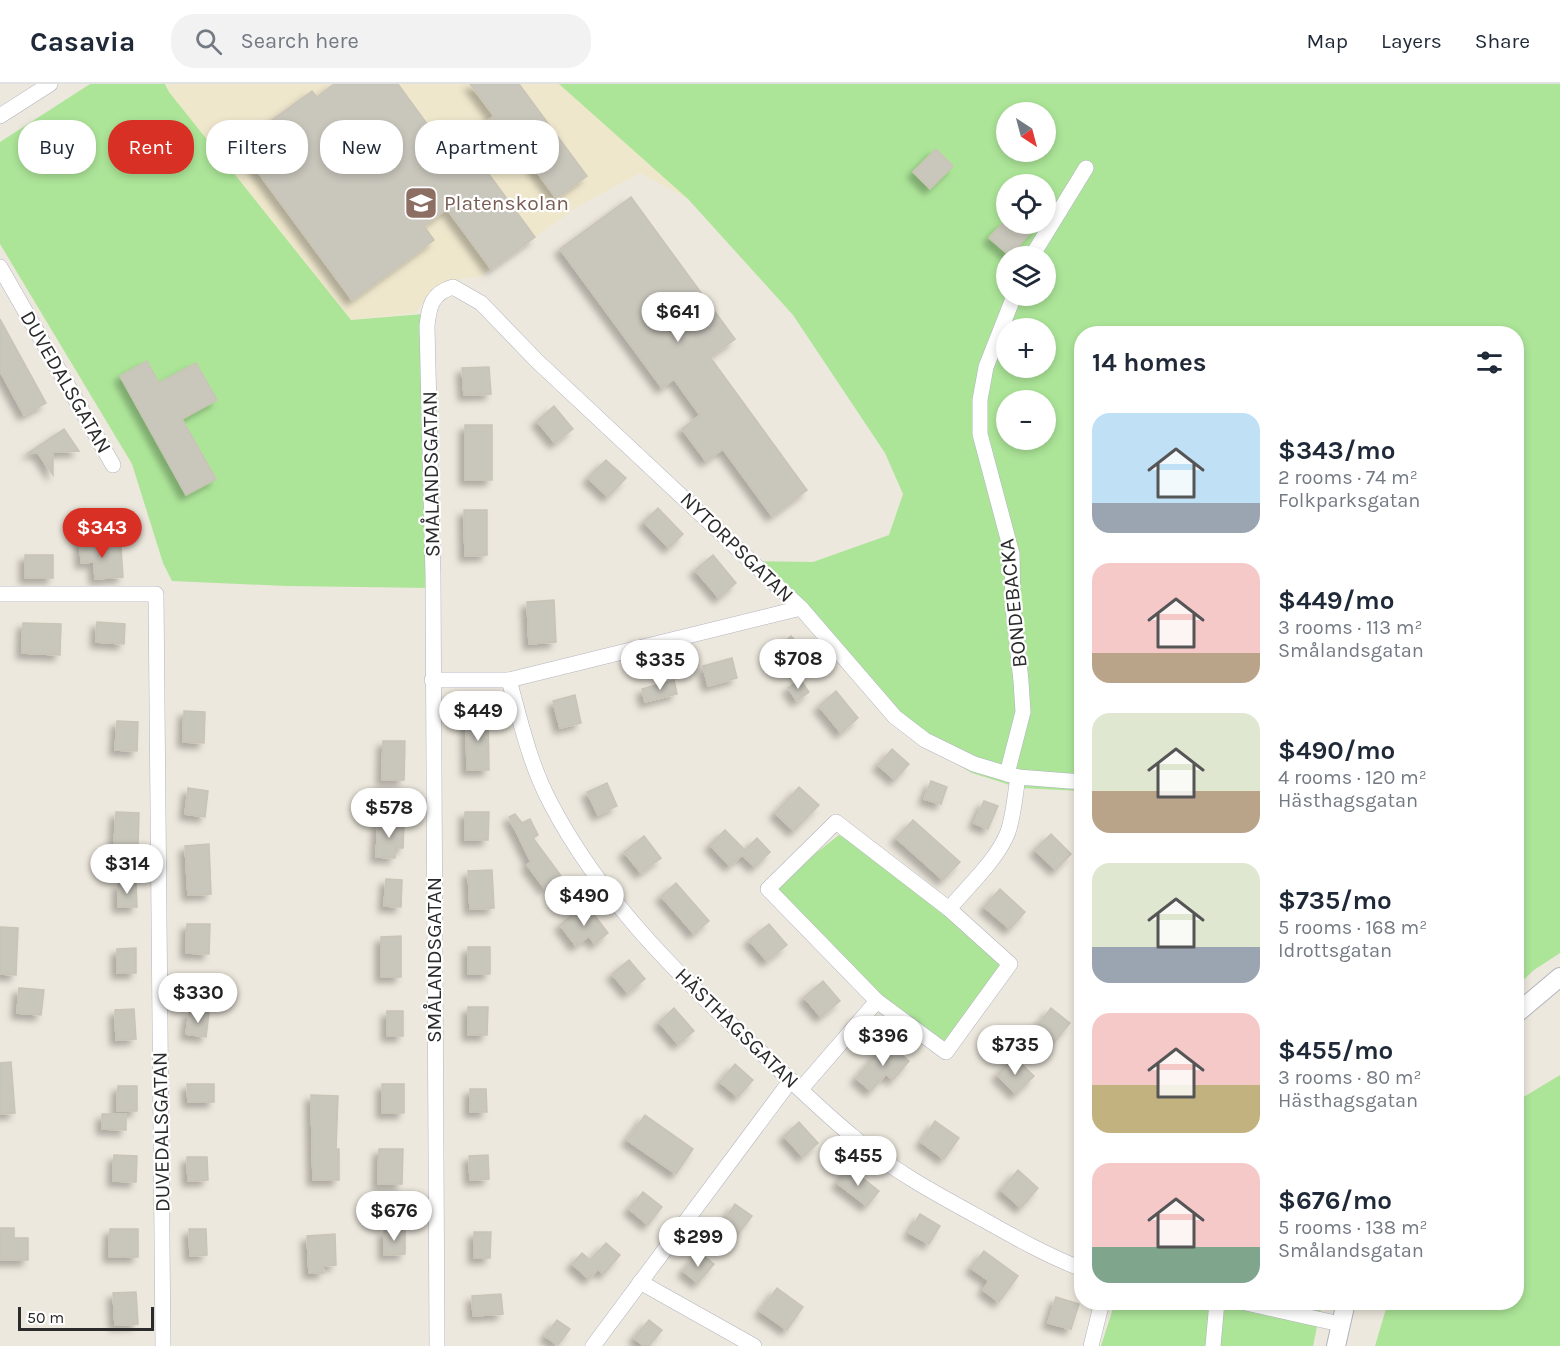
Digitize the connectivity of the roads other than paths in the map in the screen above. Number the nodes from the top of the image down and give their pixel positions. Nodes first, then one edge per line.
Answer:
1 (50, 84) edge
2 (0, 116) edge
3 (1086, 168) dead end
4 (1038, 246) edge
5 (0, 267) edge
6 (441, 291) joint
7 (1010, 306) edge
8 (113, 465) dead end
9 (0, 594) edge
10 (801, 608) junction
11 (432, 680) junction
12 (510, 680) junction
13 (1013, 776) junction
14 (1074, 781) edge
15 (949, 909) junction
16 (1560, 977) edge
17 (877, 1001) junction
18 (1524, 1007) edge
19 (796, 1085) junction
20 (1074, 1265) edge
21 (640, 1282) junction
22 (1100, 1310) edge
23 (1216, 1310) edge
24 (1278, 1310) edge
25 (1344, 1310) edge
26 (1340, 1324) junction
27 (164, 1346) edge
28 (437, 1346) edge
29 (593, 1346) edge
30 (754, 1346) edge
31 (1091, 1346) edge
32 (1213, 1346) edge
33 (1336, 1346) edge

1 - 2 street
3 - 4 street
5 - 8 street, DUVEDALSGATAN
6 - 10 street, NYTORPSGATAN
6 - 11 street, SMÅLANDSGATAN
7 - 13 street, BONDEBACKA
9 - 27 street, DUVEDALSGATAN
10 - 12 street
10 - 13 street, NYTORPSGATAN
11 - 12 street
11 - 28 street, SMÅLANDSGATAN
12 - 19 street, HÄSTHAGSGATAN
13 - 14 street, NYTORPSGATAN
13 - 15 street, BONDEBACKA
15 - 17 street
15 - 17 street
16 - 18 street
17 - 19 street
19 - 20 street, HÄSTHAGSGATAN
19 - 21 street
21 - 29 street
21 - 30 street
22 - 31 street
23 - 32 street
24 - 26 street
25 - 26 street
26 - 33 street

